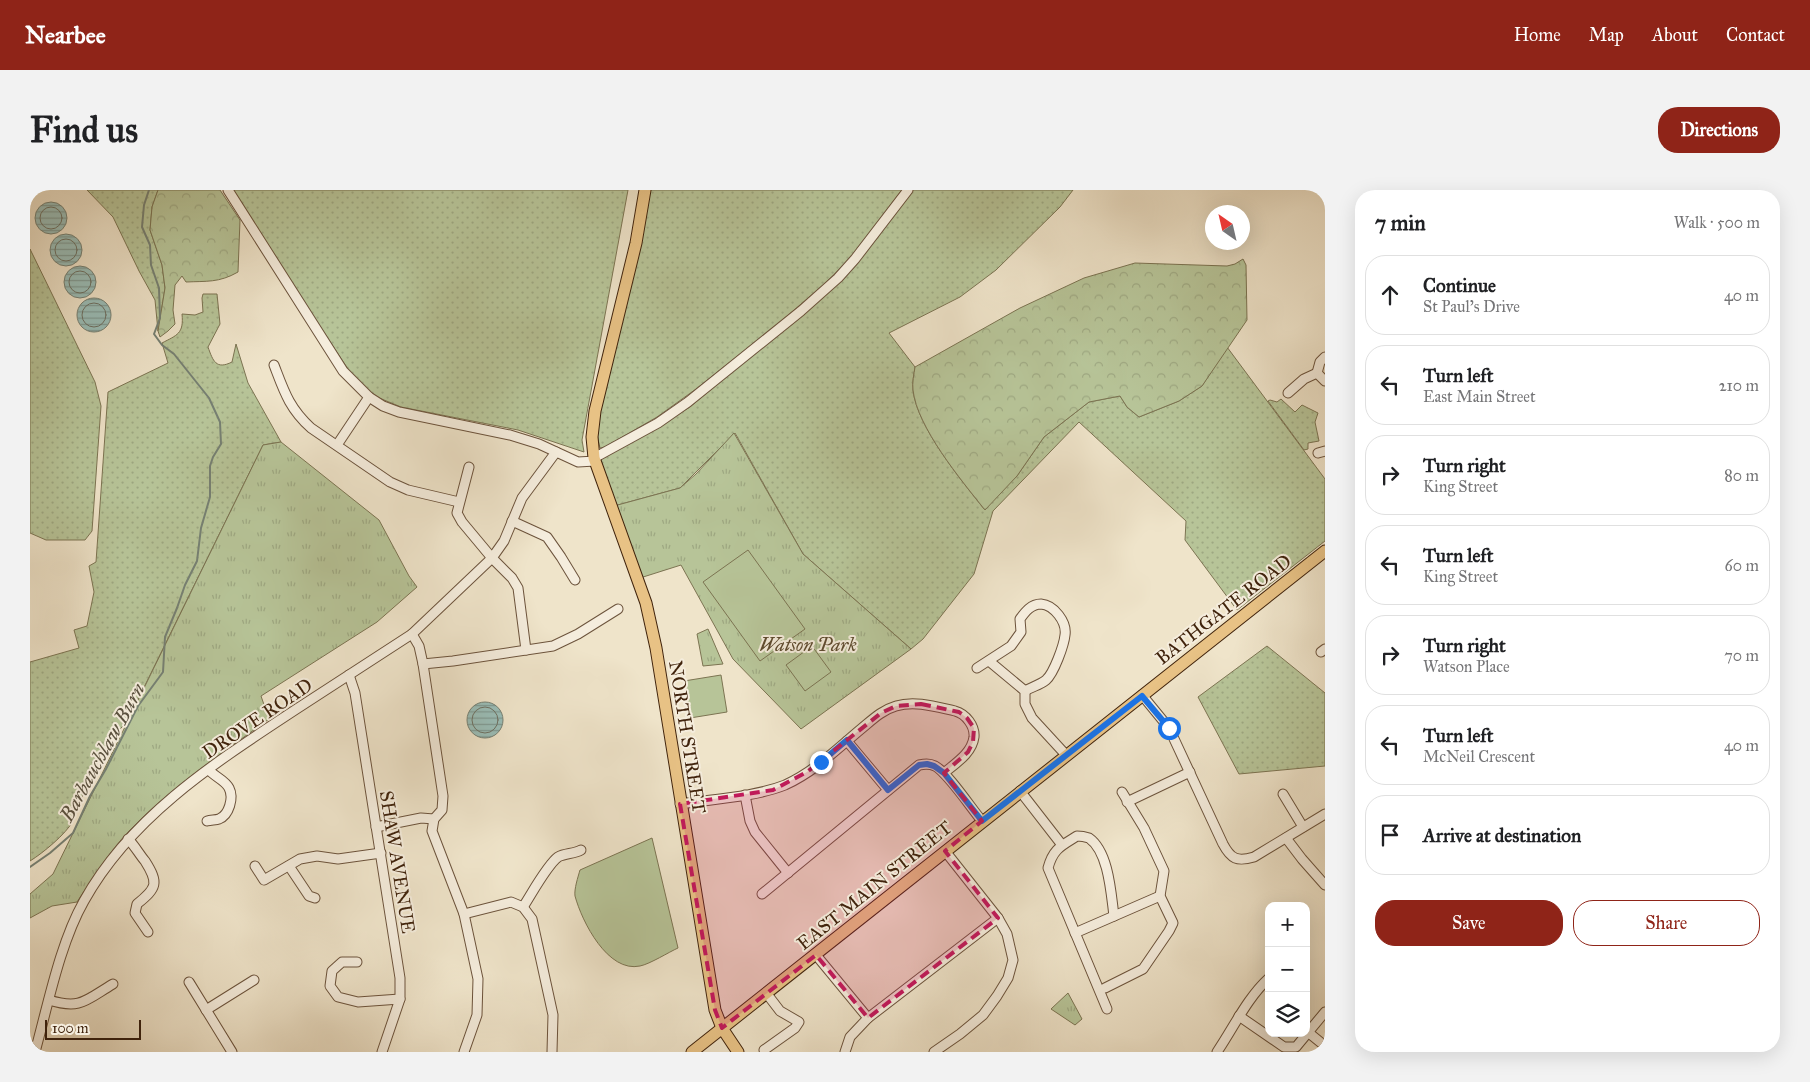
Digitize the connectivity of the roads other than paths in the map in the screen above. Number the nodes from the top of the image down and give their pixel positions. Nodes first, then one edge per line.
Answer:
1 (228, 190) edge
2 (645, 190) edge
3 (908, 190) edge
4 (1325, 357) edge
5 (274, 365) dead end
6 (1317, 373) junction
7 (1325, 381) edge
8 (1288, 394) dead end
9 (369, 397) junction
10 (337, 445) junction
11 (556, 452) junction
12 (594, 460) junction
13 (468, 467) dead end
14 (459, 502) junction
15 (512, 521) junction
16 (1325, 551) edge
17 (492, 558) junction
18 (575, 580) dead end
19 (618, 609) dead end
20 (412, 634) junction
21 (526, 650) junction
22 (989, 661) junction
23 (423, 664) junction
24 (977, 668) dead end
25 (350, 675) junction
26 (1025, 691) junction
27 (1142, 696) junction
28 (847, 740) junction
29 (1066, 755) junction
30 (210, 770) junction
31 (1190, 772) junction
32 (944, 773) junction
33 (888, 790) junction
34 (1020, 791) junction
35 (1122, 792) dead end
36 (1282, 794) dead end
37 (745, 795) junction
38 (1128, 802) junction
39 (680, 804) junction
40 (1325, 814) edge
41 (434, 819) junction
42 (207, 821) dead end
43 (982, 821) junction
44 (376, 826) junction
45 (1303, 827) junction
46 (1286, 838) junction
47 (128, 839) junction
48 (1062, 845) junction
49 (581, 850) dead end
50 (946, 850) junction
51 (381, 853) junction
52 (255, 866) dead end
53 (289, 866) junction
54 (788, 873) junction
55 (1325, 885) edge
56 (762, 894) dead end
57 (1160, 896) junction
58 (315, 898) dead end
59 (523, 907) junction
60 (464, 914) junction
61 (1114, 916) junction
62 (998, 918) junction
63 (148, 932) dead end
64 (1075, 934) junction
65 (816, 955) junction
66 (357, 962) dead end
67 (254, 980) dead end
68 (1265, 981) edge
69 (189, 982) dead end
70 (113, 984) dead end
71 (1105, 988) dead end
72 (767, 994) junction
73 (400, 998) junction
74 (49, 1000) junction
75 (1107, 1009) dead end
76 (206, 1010) junction
77 (1325, 1012) edge
78 (1238, 1016) junction
79 (868, 1018) junction
80 (722, 1028) junction
81 (1310, 1032) edge
82 (1265, 1034) edge
83 (1310, 1034) edge
84 (1270, 1037) edge
85 (1305, 1037) edge
86 (1325, 1046) edge
87 (764, 1050) dead end
88 (228, 1051) edge
89 (35, 1052) edge
90 (382, 1052) edge
91 (464, 1052) edge
92 (552, 1052) edge
93 (692, 1052) edge
94 (738, 1052) edge
95 (845, 1052) edge
96 (934, 1052) edge
97 (1217, 1052) edge

1 - 9 street
2 - 12 main road, NORTH STREET
3 - 12 street
4 - 6 street
5 - 10 street
6 - 7 street
6 - 8 street
9 - 10 street
9 - 11 street
10 - 14 street
11 - 12 street
11 - 15 street, DROVE ROAD
12 - 39 main road, NORTH STREET
13 - 14 street
14 - 17 street
15 - 17 street, DROVE ROAD
15 - 18 street
16 - 27 main road, BATHGATE ROAD
17 - 20 street, DROVE ROAD
17 - 21 street
19 - 21 street
20 - 23 street
20 - 25 street, DROVE ROAD
21 - 23 street
22 - 24 street
22 - 26 street
22 - 26 street
23 - 41 street
25 - 30 street, DROVE ROAD
25 - 44 street, SHAW AVENUE
26 - 29 street
27 - 29 main road, EAST MAIN STREET
27 - 31 street
28 - 32 street
28 - 33 street
28 - 37 street
29 - 34 main road, EAST MAIN STREET
30 - 42 street
30 - 47 street, DROVE ROAD
31 - 38 street
31 - 46 street
32 - 33 street
32 - 43 street
33 - 54 street
34 - 43 main road, EAST MAIN STREET
34 - 48 street
35 - 38 street
36 - 45 street
37 - 39 street
37 - 54 street
38 - 57 street
39 - 80 main road, NORTH STREET
40 - 45 street
41 - 44 street
41 - 60 street
43 - 50 main road, EAST MAIN STREET
44 - 51 street, SHAW AVENUE
45 - 46 street
46 - 55 street
47 - 63 street
47 - 74 street, DROVE ROAD
48 - 61 street
48 - 64 street
49 - 59 street
50 - 62 street
50 - 65 main road, EAST MAIN STREET
51 - 53 street
51 - 73 street, SHAW AVENUE
52 - 53 street
53 - 58 street
54 - 56 street
57 - 61 street
57 - 71 street
59 - 60 street
59 - 92 street
60 - 91 street
61 - 64 street
62 - 79 street
62 - 96 street
64 - 75 street
65 - 72 main road, EAST MAIN STREET
65 - 79 street
66 - 73 street
67 - 76 street
68 - 78 street
69 - 76 street
70 - 74 street
72 - 80 main road, EAST MAIN STREET
72 - 87 street
73 - 90 street, SHAW AVENUE
74 - 89 street, DROVE ROAD
76 - 88 street
77 - 81 street
78 - 82 street
78 - 97 street
79 - 95 street
80 - 93 main road, EAST MAIN STREET
80 - 94 main road, NORTH STREET
83 - 86 street
84 - 85 street

